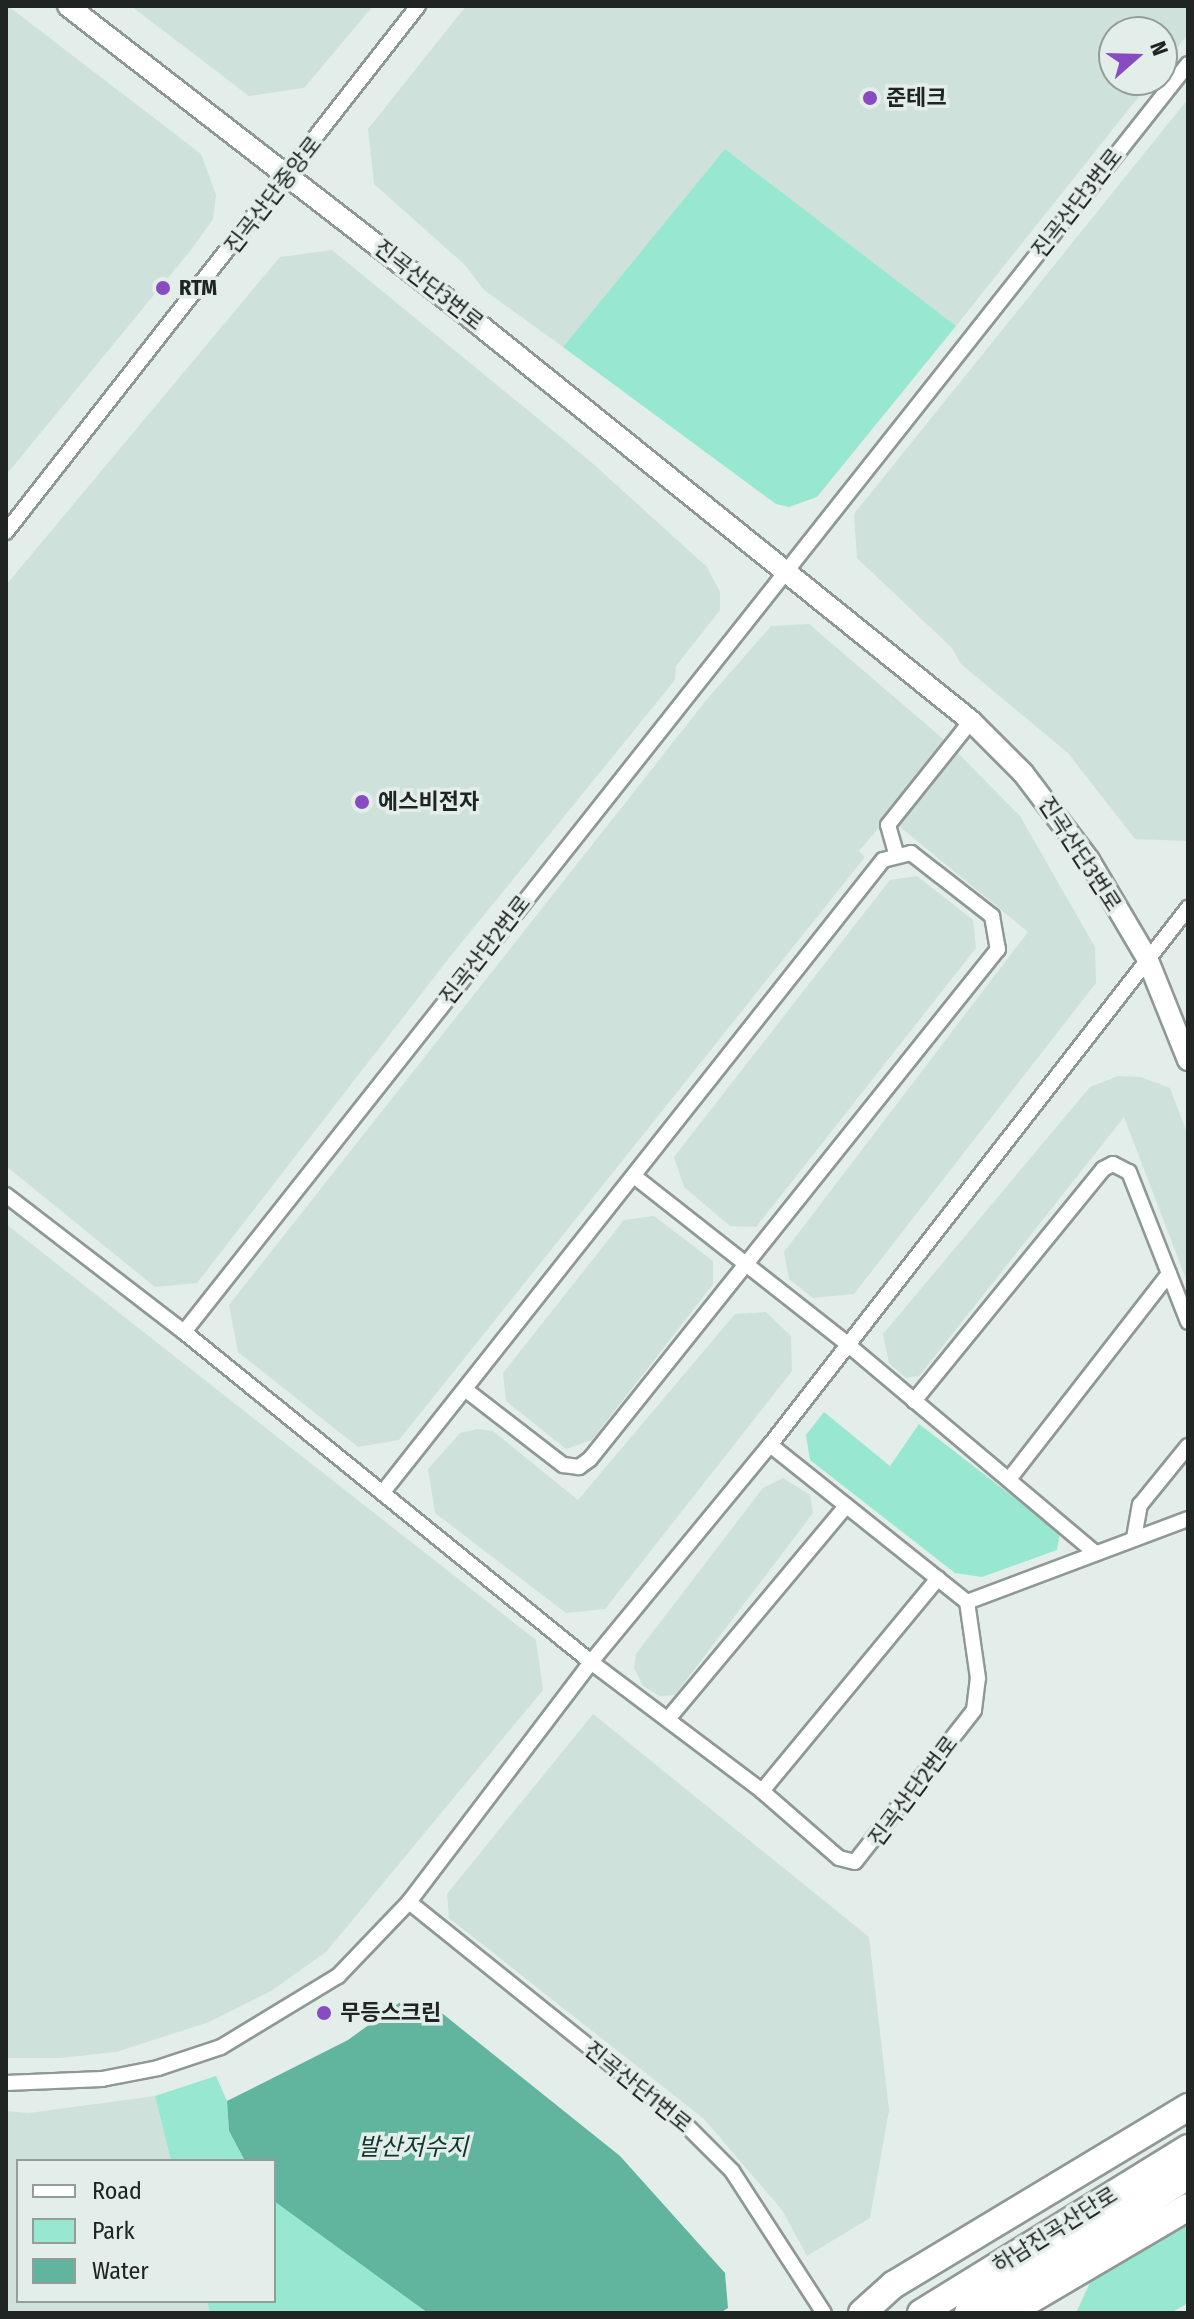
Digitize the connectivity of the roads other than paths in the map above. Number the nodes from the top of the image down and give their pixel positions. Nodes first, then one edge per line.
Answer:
1 (68, 6) edge
2 (418, 6) edge
3 (1188, 64) edge
4 (290, 174) junction
5 (6, 532) edge
6 (787, 568) junction
7 (971, 721) junction
8 (896, 853) junction
9 (1188, 908) edge
10 (1147, 958) junction
11 (1188, 1060) edge
12 (634, 1176) junction
13 (6, 1195) edge
14 (747, 1267) junction
15 (1169, 1274) junction
16 (1188, 1322) edge
17 (184, 1332) junction
18 (846, 1343) junction
19 (466, 1390) junction
20 (914, 1401) junction
21 (770, 1445) junction
22 (1188, 1446) edge
23 (1010, 1478) junction
24 (383, 1492) junction
25 (845, 1507) junction
26 (1188, 1519) edge
27 (1134, 1538) junction
28 (1095, 1553) junction
29 (938, 1578) junction
30 (967, 1602) junction
31 (591, 1662) junction
32 (668, 1719) junction
33 (762, 1791) junction
34 (409, 1902) junction
35 (6, 2083) edge
36 (1188, 2107) edge
37 (1188, 2148) edge
38 (1188, 2176) edge
39 (1188, 2207) edge
40 (824, 2313) edge
41 (862, 2313) edge
42 (921, 2313) edge
43 (968, 2313) edge
44 (1008, 2313) edge

1 - 4 street, 진곡산단3번로
2 - 4 street, 진곡산단중앙로
3 - 6 street, 진곡산단3번로
4 - 5 street, 진곡산단중앙로
4 - 6 street, 진곡산단3번로
6 - 7 street, 진곡산단3번로
6 - 17 street, 진곡산단2번로
7 - 8 street
7 - 10 street, 진곡산단3번로
8 - 12 street
8 - 14 street
9 - 10 street
10 - 11 street, 진곡산단3번로
10 - 18 street
12 - 14 street
12 - 19 street
13 - 17 street, 진곡산단2번로
14 - 18 street
14 - 19 street
15 - 16 street
15 - 20 street
15 - 23 street
17 - 24 street, 진곡산단2번로
18 - 20 street
18 - 21 street
19 - 24 street
20 - 23 street
21 - 25 street
21 - 31 street
22 - 27 street
23 - 28 street
24 - 31 street, 진곡산단2번로
25 - 29 street
25 - 32 street
26 - 27 street
27 - 28 street
28 - 30 street
29 - 30 street
29 - 33 street
30 - 33 street, 진곡산단2번로
31 - 32 street, 진곡산단2번로
31 - 34 street
32 - 33 street, 진곡산단2번로
34 - 35 street
34 - 40 street, 진곡산단1번로
36 - 41 highway
37 - 42 highway, 하남진곡산단로
38 - 43 highway, 하남진곡산단로
39 - 44 highway

